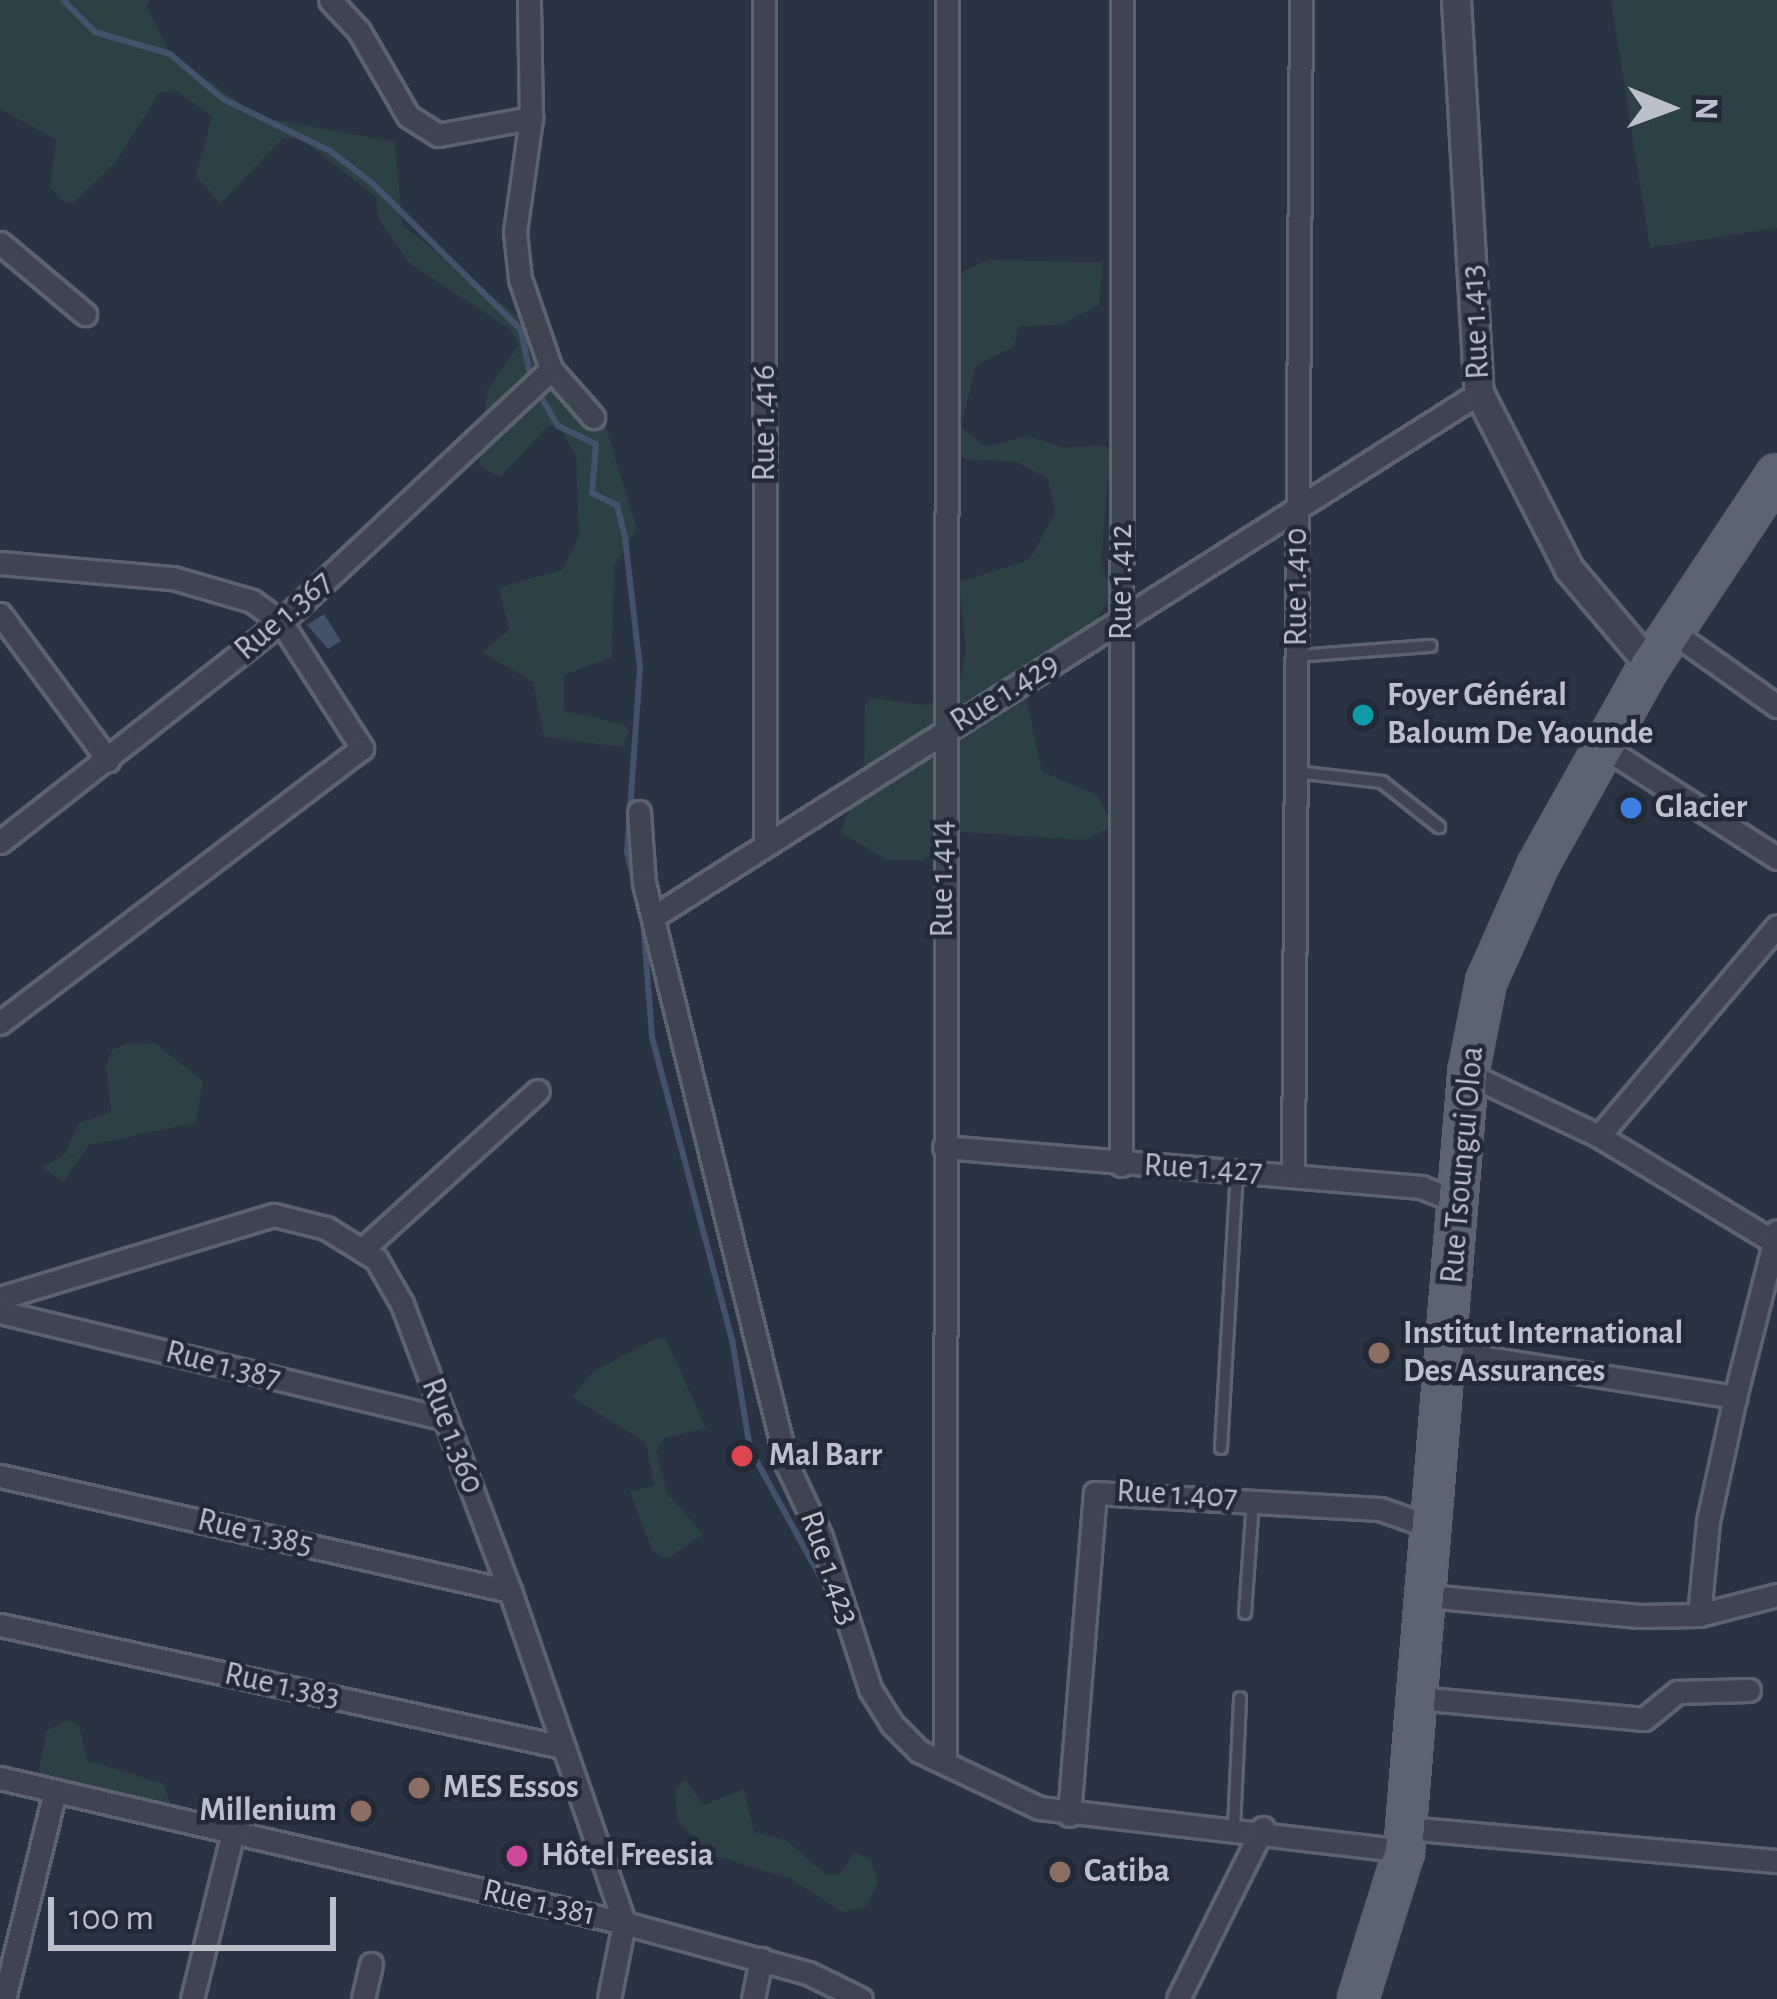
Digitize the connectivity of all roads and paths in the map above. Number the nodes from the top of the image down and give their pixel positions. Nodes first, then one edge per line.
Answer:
1 (331, 0) edge
2 (529, 0) edge
3 (764, 0) edge
4 (946, 0) edge
5 (1122, 0) edge
6 (1301, 0) edge
7 (1456, 0) edge
8 (531, 118) junction
9 (0, 243) edge
10 (85, 314) dead end
11 (551, 369) junction
12 (1479, 393) junction
13 (593, 417) dead end
14 (1774, 486) edge
15 (1298, 507) junction
16 (0, 563) edge
17 (0, 614) edge
18 (1121, 620) junction
19 (281, 622) junction
20 (1671, 631) junction
21 (1431, 646) dead end
22 (1297, 656) junction
23 (1650, 665) junction
24 (1777, 706) edge
25 (943, 733) junction
26 (1605, 748) junction
27 (108, 760) junction
28 (1296, 772) junction
29 (638, 812) dead end
30 (1439, 826) dead end
31 (0, 842) edge
32 (765, 846) junction
33 (1777, 858) edge
34 (653, 916) junction
35 (1777, 926) edge
36 (0, 1023) edge
37 (1468, 1075) junction
38 (538, 1091) dead end
39 (1599, 1136) junction
40 (944, 1147) junction
41 (1121, 1165) junction
42 (1237, 1171) junction
43 (1293, 1174) junction
44 (1459, 1202) junction
45 (1775, 1239) edge
46 (364, 1248) junction
47 (0, 1298) edge
48 (0, 1312) edge
49 (1448, 1352) junction
50 (1735, 1397) junction
51 (445, 1419) junction
52 (1221, 1448) dead end
53 (0, 1476) edge
54 (1253, 1499) junction
55 (1434, 1528) junction
56 (510, 1591) junction
57 (1777, 1595) edge
58 (1428, 1597) junction
59 (1246, 1613) dead end
60 (1700, 1615) junction
61 (0, 1625) edge
62 (1749, 1690) dead end
63 (1240, 1698) dead end
64 (1418, 1698) junction
65 (563, 1747) junction
66 (945, 1758) junction
67 (0, 1778) edge
68 (55, 1791) junction
69 (1069, 1815) junction
70 (1234, 1827) junction
71 (1263, 1828) junction
72 (233, 1832) junction
73 (1405, 1839) junction
74 (1777, 1861) edge
75 (624, 1923) junction
76 (761, 1959) junction
77 (371, 1964) dead end
78 (4, 1999) edge
79 (192, 1999) edge
80 (363, 1999) edge
81 (609, 1999) edge
82 (753, 1999) edge
83 (861, 1999) edge
84 (1178, 1999) edge
85 (1358, 1999) edge

1 - 8 street
2 - 8 street
3 - 32 street, Rue 1.416
4 - 25 street, Rue 1.414
5 - 18 street, Rue 1.412
6 - 15 street, Rue 1.410
7 - 12 street, Rue 1.413
8 - 11 street
9 - 10 street
11 - 13 street
11 - 19 street, Rue 1.367
12 - 15 street, Rue 1.429
12 - 23 street, Rue 1.413
14 - 20 main road, Rue Tsoungui Oloa
15 - 18 street, Rue 1.429
15 - 22 street, Rue 1.410
16 - 19 street
17 - 27 street
18 - 25 street, Rue 1.429
18 - 41 street, Rue 1.412
19 - 27 street, Rue 1.367
19 - 36 street
20 - 23 main road, Rue Tsoungui Oloa
20 - 24 street
21 - 22 lane
22 - 28 street, Rue 1.410
23 - 26 main road, Rue Tsoungui Oloa
25 - 32 street, Rue 1.429
25 - 40 street, Rue 1.414
26 - 33 street
26 - 37 main road, Rue Tsoungui Oloa
27 - 31 street, Rue 1.367
28 - 30 lane
28 - 43 street, Rue 1.410
29 - 34 street, Rue 1.423
32 - 34 street, Rue 1.429
34 - 66 street, Rue 1.423
35 - 39 street
37 - 39 street
37 - 44 main road, Rue Tsoungui Oloa
38 - 46 street
39 - 45 street
40 - 41 street, Rue 1.427
40 - 66 street, Rue 1.414
41 - 42 street, Rue 1.427
42 - 43 street, Rue 1.427
42 - 52 lane
43 - 44 street, Rue 1.427
44 - 49 main road, Rue Tsoungui Oloa
45 - 50 street
46 - 47 street
46 - 51 street, Rue 1.360
48 - 51 street, Rue 1.387
49 - 50 street
49 - 55 main road, Rue Tsoungui Oloa
50 - 60 street
51 - 56 street, Rue 1.360
53 - 56 street, Rue 1.385
54 - 55 street, Rue 1.407
54 - 59 lane
54 - 69 street, Rue 1.407
55 - 58 main road, Rue Tsoungui Oloa
56 - 65 street, Rue 1.360
57 - 60 street
58 - 60 street
58 - 64 main road, Rue Tsoungui Oloa
61 - 65 street, Rue 1.383
62 - 64 street
63 - 70 lane
64 - 73 main road, Rue Tsoungui Oloa
65 - 75 street, Rue 1.360
66 - 69 street, Rue 1.423
67 - 68 street, Rue 1.381
68 - 72 street, Rue 1.381
68 - 78 street
69 - 70 street, Rue 1.423
70 - 71 street, Rue 1.423
71 - 73 street, Rue 1.423
71 - 84 street
72 - 75 street, Rue 1.381
72 - 79 street
73 - 74 street, Rue 1.423
73 - 85 main road, Rue Tsoungui Oloa
75 - 76 street, Rue 1.381
75 - 81 street
76 - 82 street
76 - 83 street, Rue 1.381
77 - 80 street

